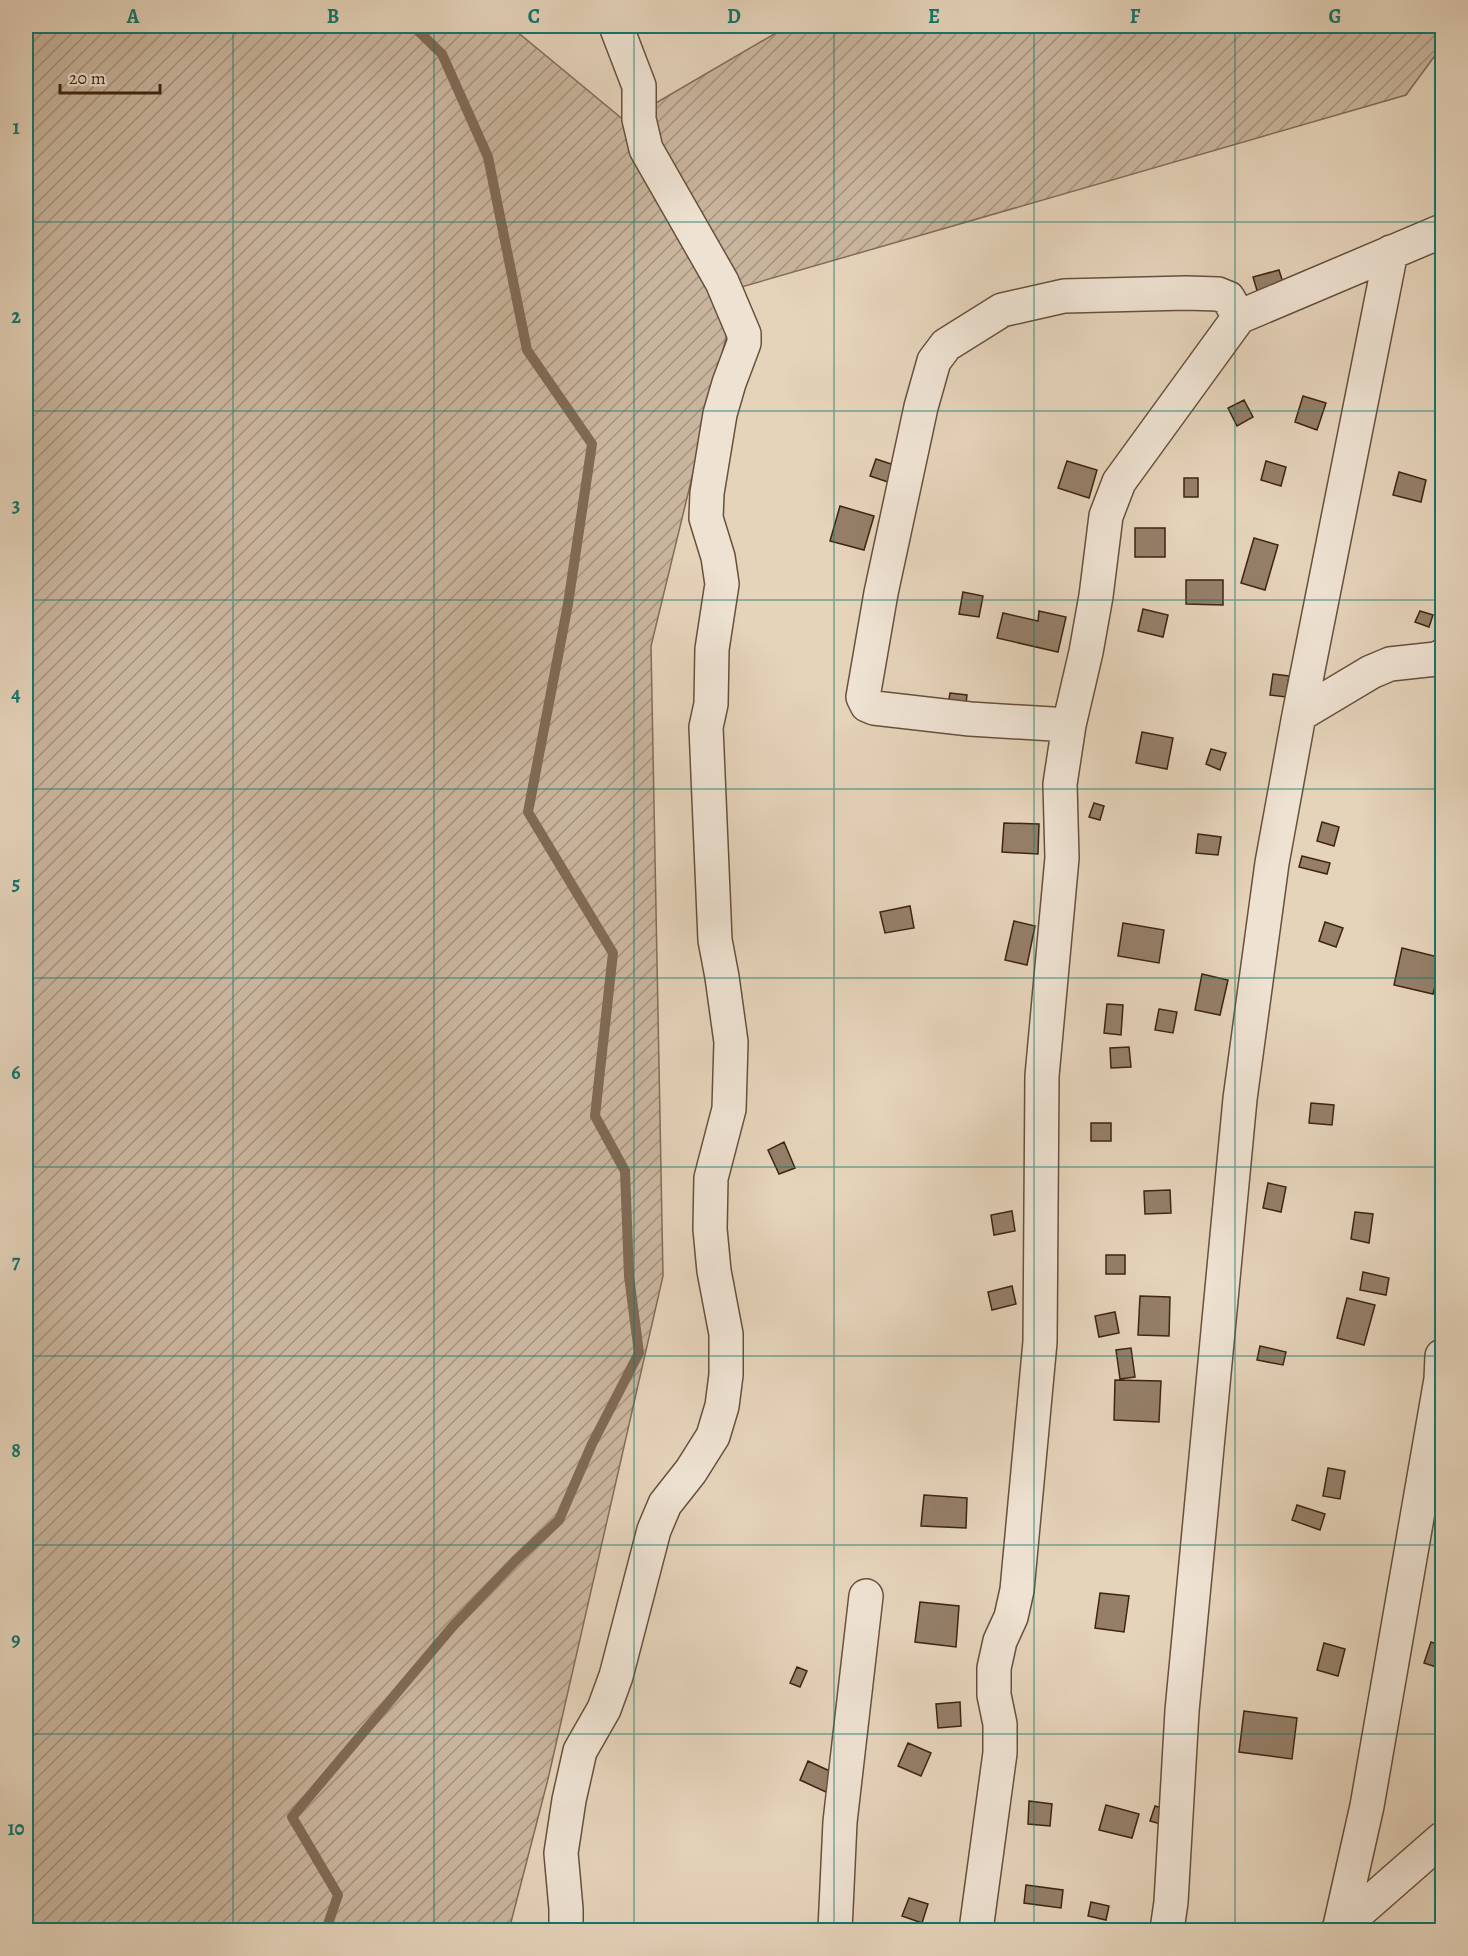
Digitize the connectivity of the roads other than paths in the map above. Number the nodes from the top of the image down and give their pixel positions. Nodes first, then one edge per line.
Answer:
1 (616, 26) edge
2 (1443, 231) edge
3 (1391, 252) junction
4 (1239, 317) junction
5 (1443, 656) edge
6 (1299, 715) junction
7 (1069, 725) junction
8 (1443, 1356) edge
9 (866, 1596) dead end
10 (1443, 1839) edge
11 (1339, 1928) edge
12 (566, 1930) edge
13 (835, 1930) edge
14 (976, 1930) edge
15 (1167, 1930) edge

1 - 12 street
2 - 3 street
3 - 4 street
3 - 6 street
4 - 7 street
4 - 7 street
5 - 6 street
6 - 15 street
7 - 14 street
8 - 11 street
9 - 13 street
10 - 11 street

